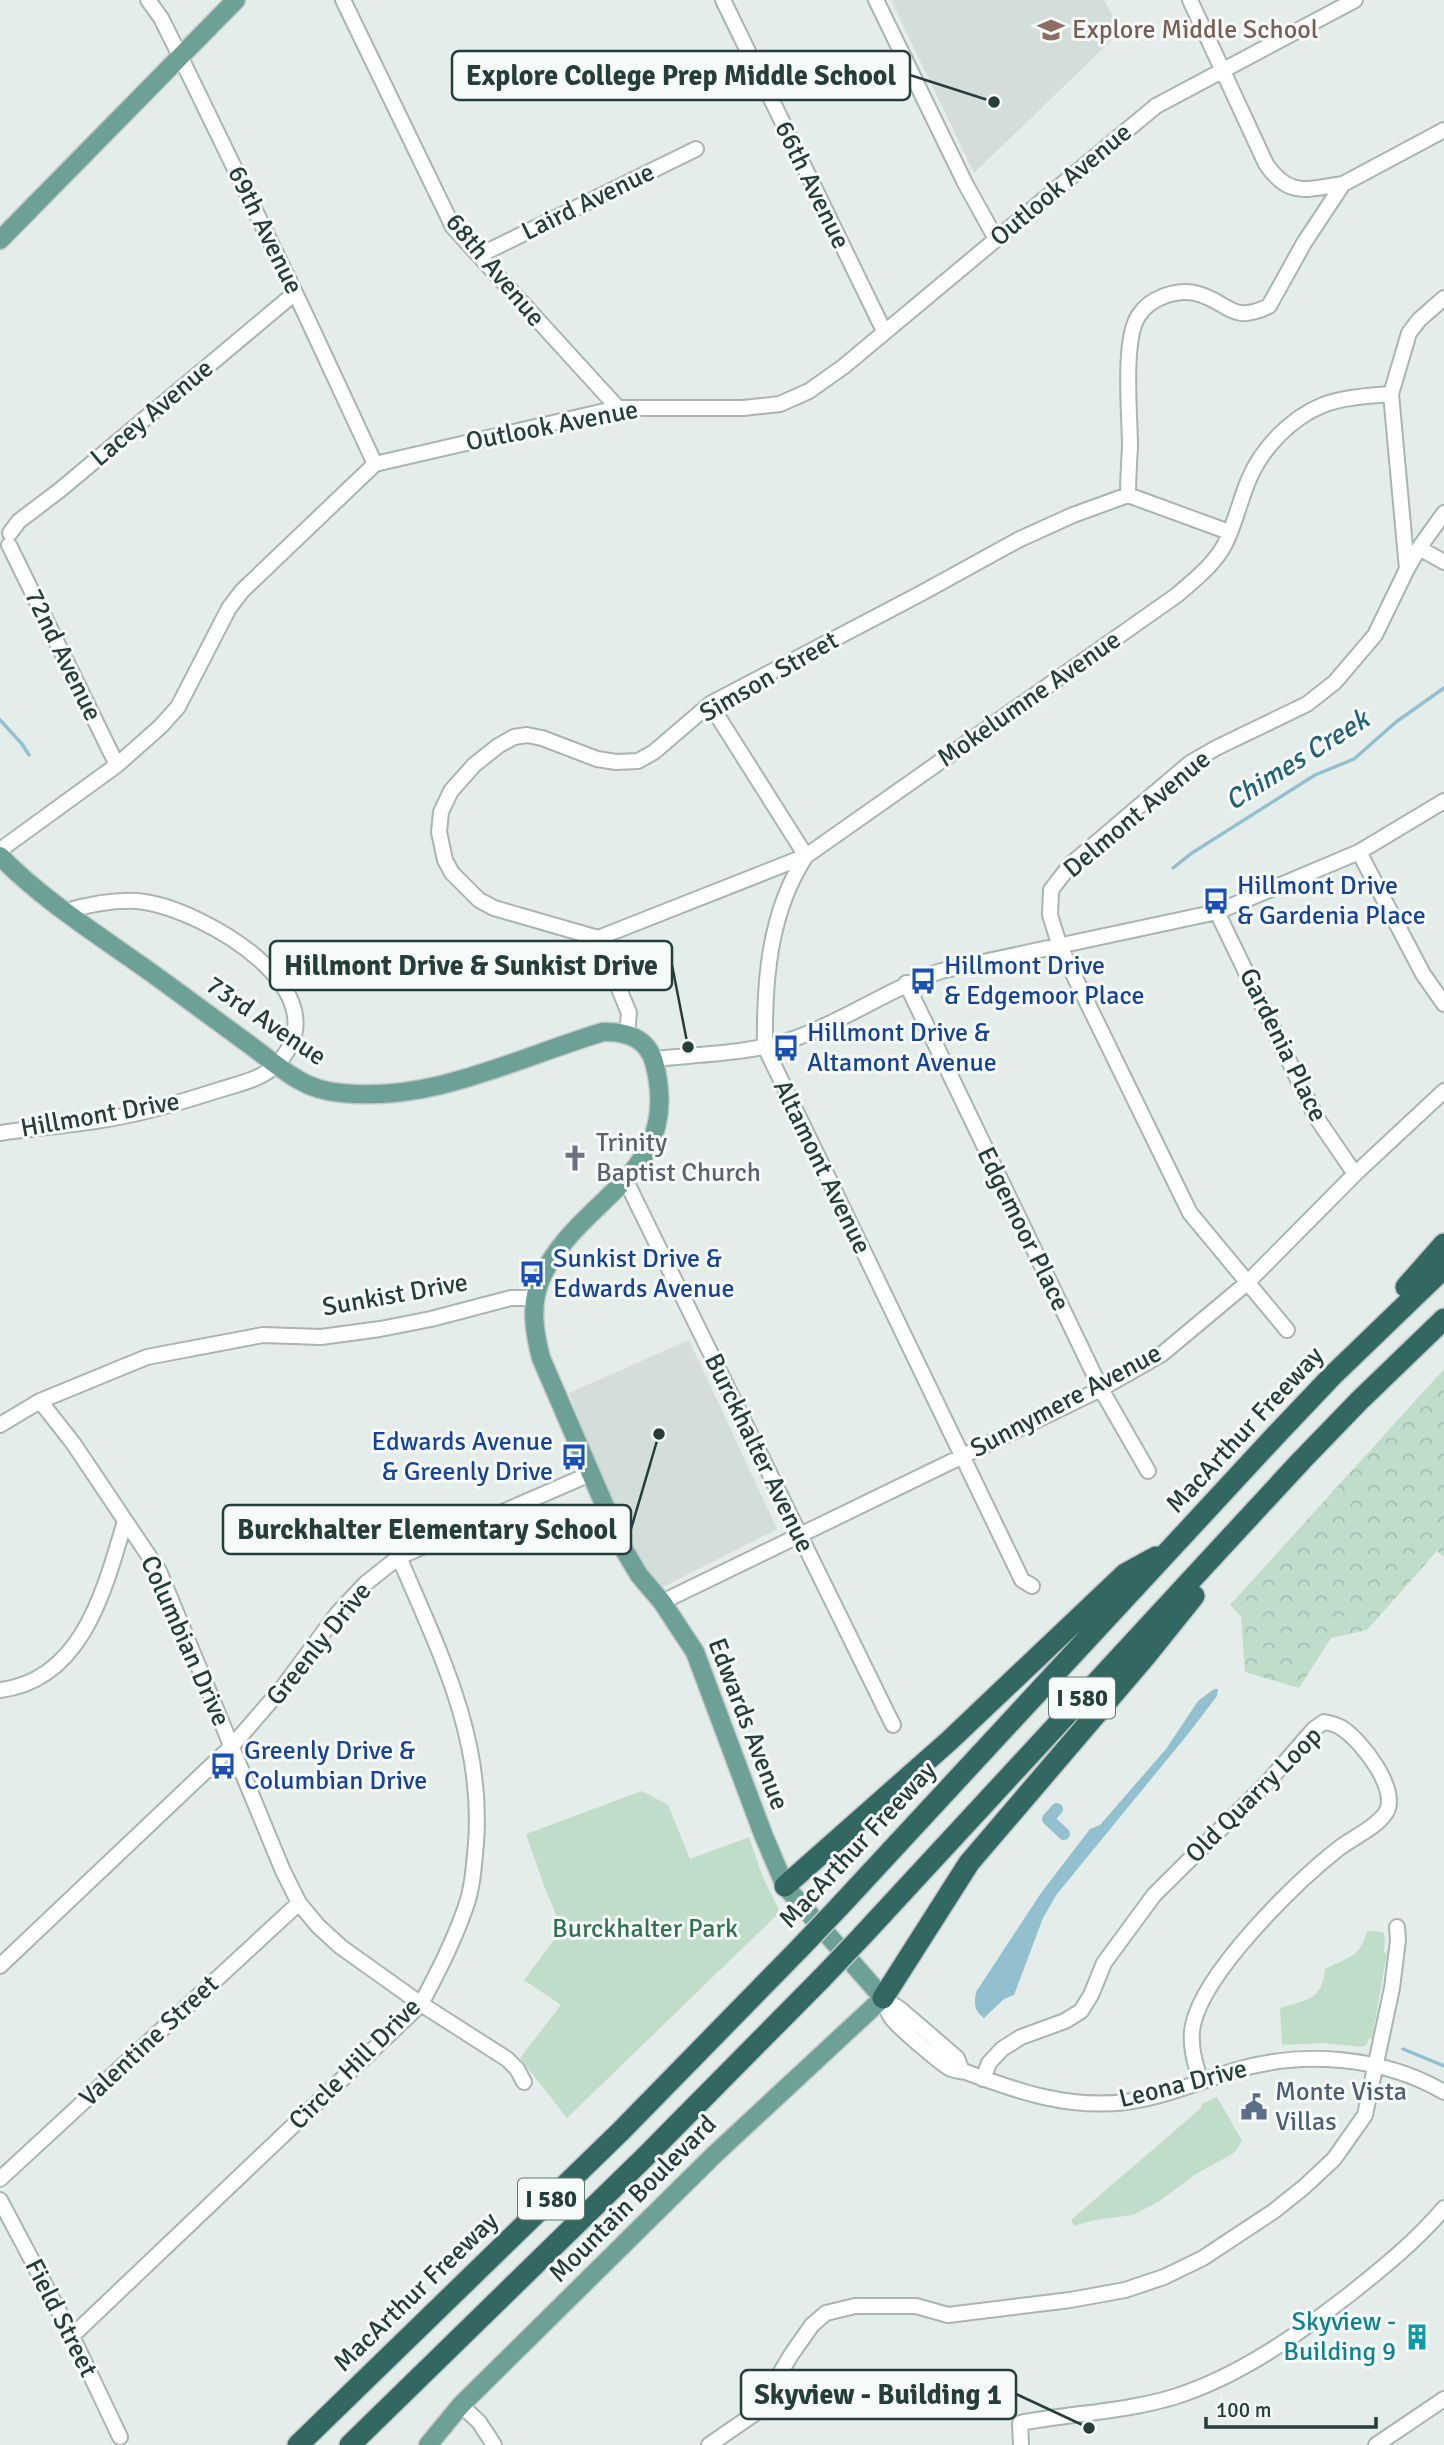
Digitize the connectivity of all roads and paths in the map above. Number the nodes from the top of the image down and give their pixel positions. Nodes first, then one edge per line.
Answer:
1 (148, 0) edge
2 (236, 0) edge
3 (344, 0) edge
4 (723, 0) edge
5 (876, 0) edge
6 (1190, 0) edge
7 (1355, 0) edge
8 (180, 56) junction
9 (1222, 70) junction
10 (1444, 130) edge
11 (696, 149) dead end
12 (1343, 184) junction
13 (996, 239) junction
14 (0, 240) edge
15 (480, 255) junction
16 (295, 293) junction
17 (1444, 298) edge
18 (884, 331) junction
19 (1391, 394) junction
20 (618, 408) junction
21 (375, 464) junction
22 (1128, 495) junction
23 (1444, 513) edge
24 (1229, 532) junction
25 (4, 538) edge
26 (1419, 548) junction
27 (1444, 562) edge
28 (1407, 569) junction
29 (710, 704) junction
30 (117, 765) junction
31 (1444, 801) edge
32 (0, 850) edge
33 (1359, 852) junction
34 (0, 856) edge
35 (806, 856) junction
36 (66, 911) junction
37 (1217, 912) junction
38 (598, 938) junction
39 (1060, 947) junction
40 (906, 983) junction
41 (1444, 1004) edge
42 (627, 1034) junction
43 (765, 1047) junction
44 (653, 1059) junction
45 (277, 1064) junction
46 (1444, 1091) edge
47 (0, 1133) edge
48 (1355, 1174) junction
49 (626, 1181) junction
50 (1444, 1244) edge
51 (1444, 1268) edge
52 (1247, 1283) junction
53 (535, 1298) junction
54 (1444, 1319) edge
55 (1287, 1330) dead end
56 (1332, 1376) junction
57 (1101, 1389) junction
58 (40, 1401) junction
59 (0, 1425) edge
60 (962, 1456) junction
61 (1301, 1461) junction
62 (1148, 1471) dead end
63 (590, 1474) junction
64 (125, 1521) junction
65 (798, 1536) junction
66 (1173, 1547) junction
67 (399, 1557) junction
68 (1032, 1586) dead end
69 (663, 1602) junction
70 (0, 1690) edge
71 (893, 1725) dead end
72 (232, 1746) junction
73 (785, 1886) junction
74 (299, 1903) junction
75 (1396, 1927) dead end
76 (0, 1966) edge
77 (883, 1998) junction
78 (421, 2004) junction
79 (1377, 2064) junction
80 (983, 2079) junction
81 (524, 2082) dead end
82 (1201, 2082) junction
83 (1444, 2092) edge
84 (0, 2179) edge
85 (0, 2200) edge
86 (1444, 2208) edge
87 (72, 2336) junction
88 (1444, 2399) edge
89 (461, 2406) junction
90 (120, 2437) dead end
91 (298, 2445) edge
92 (350, 2445) edge
93 (428, 2445) edge
94 (494, 2445) edge
95 (709, 2445) edge
96 (1021, 2445) edge
97 (1376, 2445) edge

1 - 8 street, 69th Avenue
2 - 8 main road
3 - 15 street, 68th Avenue
4 - 18 street, 66th Avenue
5 - 13 street
6 - 9 street
7 - 9 street, Outlook Avenue
8 - 14 main road
8 - 16 street, 69th Avenue
9 - 12 street
9 - 13 street, Outlook Avenue
10 - 12 street
11 - 15 street, Laird Avenue
12 - 22 street
13 - 18 street, Outlook Avenue
15 - 20 street, 68th Avenue
16 - 21 street, 69th Avenue
16 - 25 street, Lacey Avenue
17 - 19 street
18 - 20 street, Outlook Avenue
19 - 24 street, Mokelumne Avenue
19 - 28 street
20 - 21 street, Outlook Avenue
21 - 30 street
22 - 24 street
22 - 29 street, Simson Street
23 - 26 street, Delmont Avenue
24 - 35 street, Mokelumne Avenue
25 - 30 street, 72nd Avenue
26 - 27 street
26 - 28 street, Delmont Avenue
28 - 39 street, Delmont Avenue
29 - 35 street
29 - 38 street, Simson Street
30 - 32 street
31 - 33 street
33 - 37 street
33 - 41 street
34 - 36 main road, 73rd Avenue
35 - 38 street, Mokelumne Avenue
35 - 43 street, Altamont Avenue
36 - 45 main road, 73rd Avenue
36 - 45 street
37 - 39 street
37 - 48 street, Gardenia Place
38 - 42 street
39 - 40 street
39 - 52 street, Delmont Avenue
40 - 43 street
40 - 57 street, Edgemoor Place
42 - 44 main road
42 - 45 main road, 73rd Avenue
43 - 44 street
43 - 60 street, Altamont Avenue
44 - 49 main road
45 - 47 street, Hillmont Drive
46 - 48 street, Sunnymere Avenue
48 - 52 street, Sunnymere Avenue
49 - 53 main road
49 - 65 street, Burckhalter Avenue
50 - 56 highway
51 - 56 highway, MacArthur Freeway / I 580
52 - 55 street, Delmont Avenue
52 - 57 street, Sunnymere Avenue
53 - 58 street, Sunkist Drive
53 - 63 main road, Edwards Avenue
54 - 61 highway, I 580
56 - 66 highway, MacArthur Freeway / I 580
57 - 60 street, Sunnymere Avenue
57 - 62 street, Edgemoor Place
58 - 59 street, Sunkist Drive
58 - 64 street, Columbian Drive
60 - 65 street, Sunnymere Avenue
60 - 68 street, Altamont Avenue
61 - 77 highway
61 - 92 highway, I 580, bridge
63 - 67 street, Greenly Drive
63 - 69 main road, Edwards Avenue
64 - 70 street
64 - 72 street, Columbian Drive
65 - 69 street, Sunnymere Avenue
65 - 71 street, Burckhalter Avenue
66 - 73 highway
66 - 91 highway, MacArthur Freeway / I 580, bridge
67 - 72 street, Greenly Drive
67 - 78 street, Circle Hill Drive
69 - 73 main road, Edwards Avenue
72 - 74 street, Columbian Drive
72 - 76 street, Greenly Drive
73 - 77 main road, Edwards Avenue
74 - 78 street, Columbian Drive
74 - 84 street, Valentine Street
75 - 79 street
77 - 80 street, Leona Drive
77 - 89 main road, Mountain Boulevard
78 - 81 street, Columbian Drive
78 - 87 street, Circle Hill Drive
79 - 82 street, Leona Drive
79 - 83 street, Leona Drive
79 - 95 street
80 - 82 street, Leona Drive
80 - 82 street, Old Quarry Loop
85 - 87 street, Field Street
86 - 96 street
87 - 90 street, Field Street
88 - 97 street
89 - 93 main road, Mountain Boulevard
89 - 94 street

